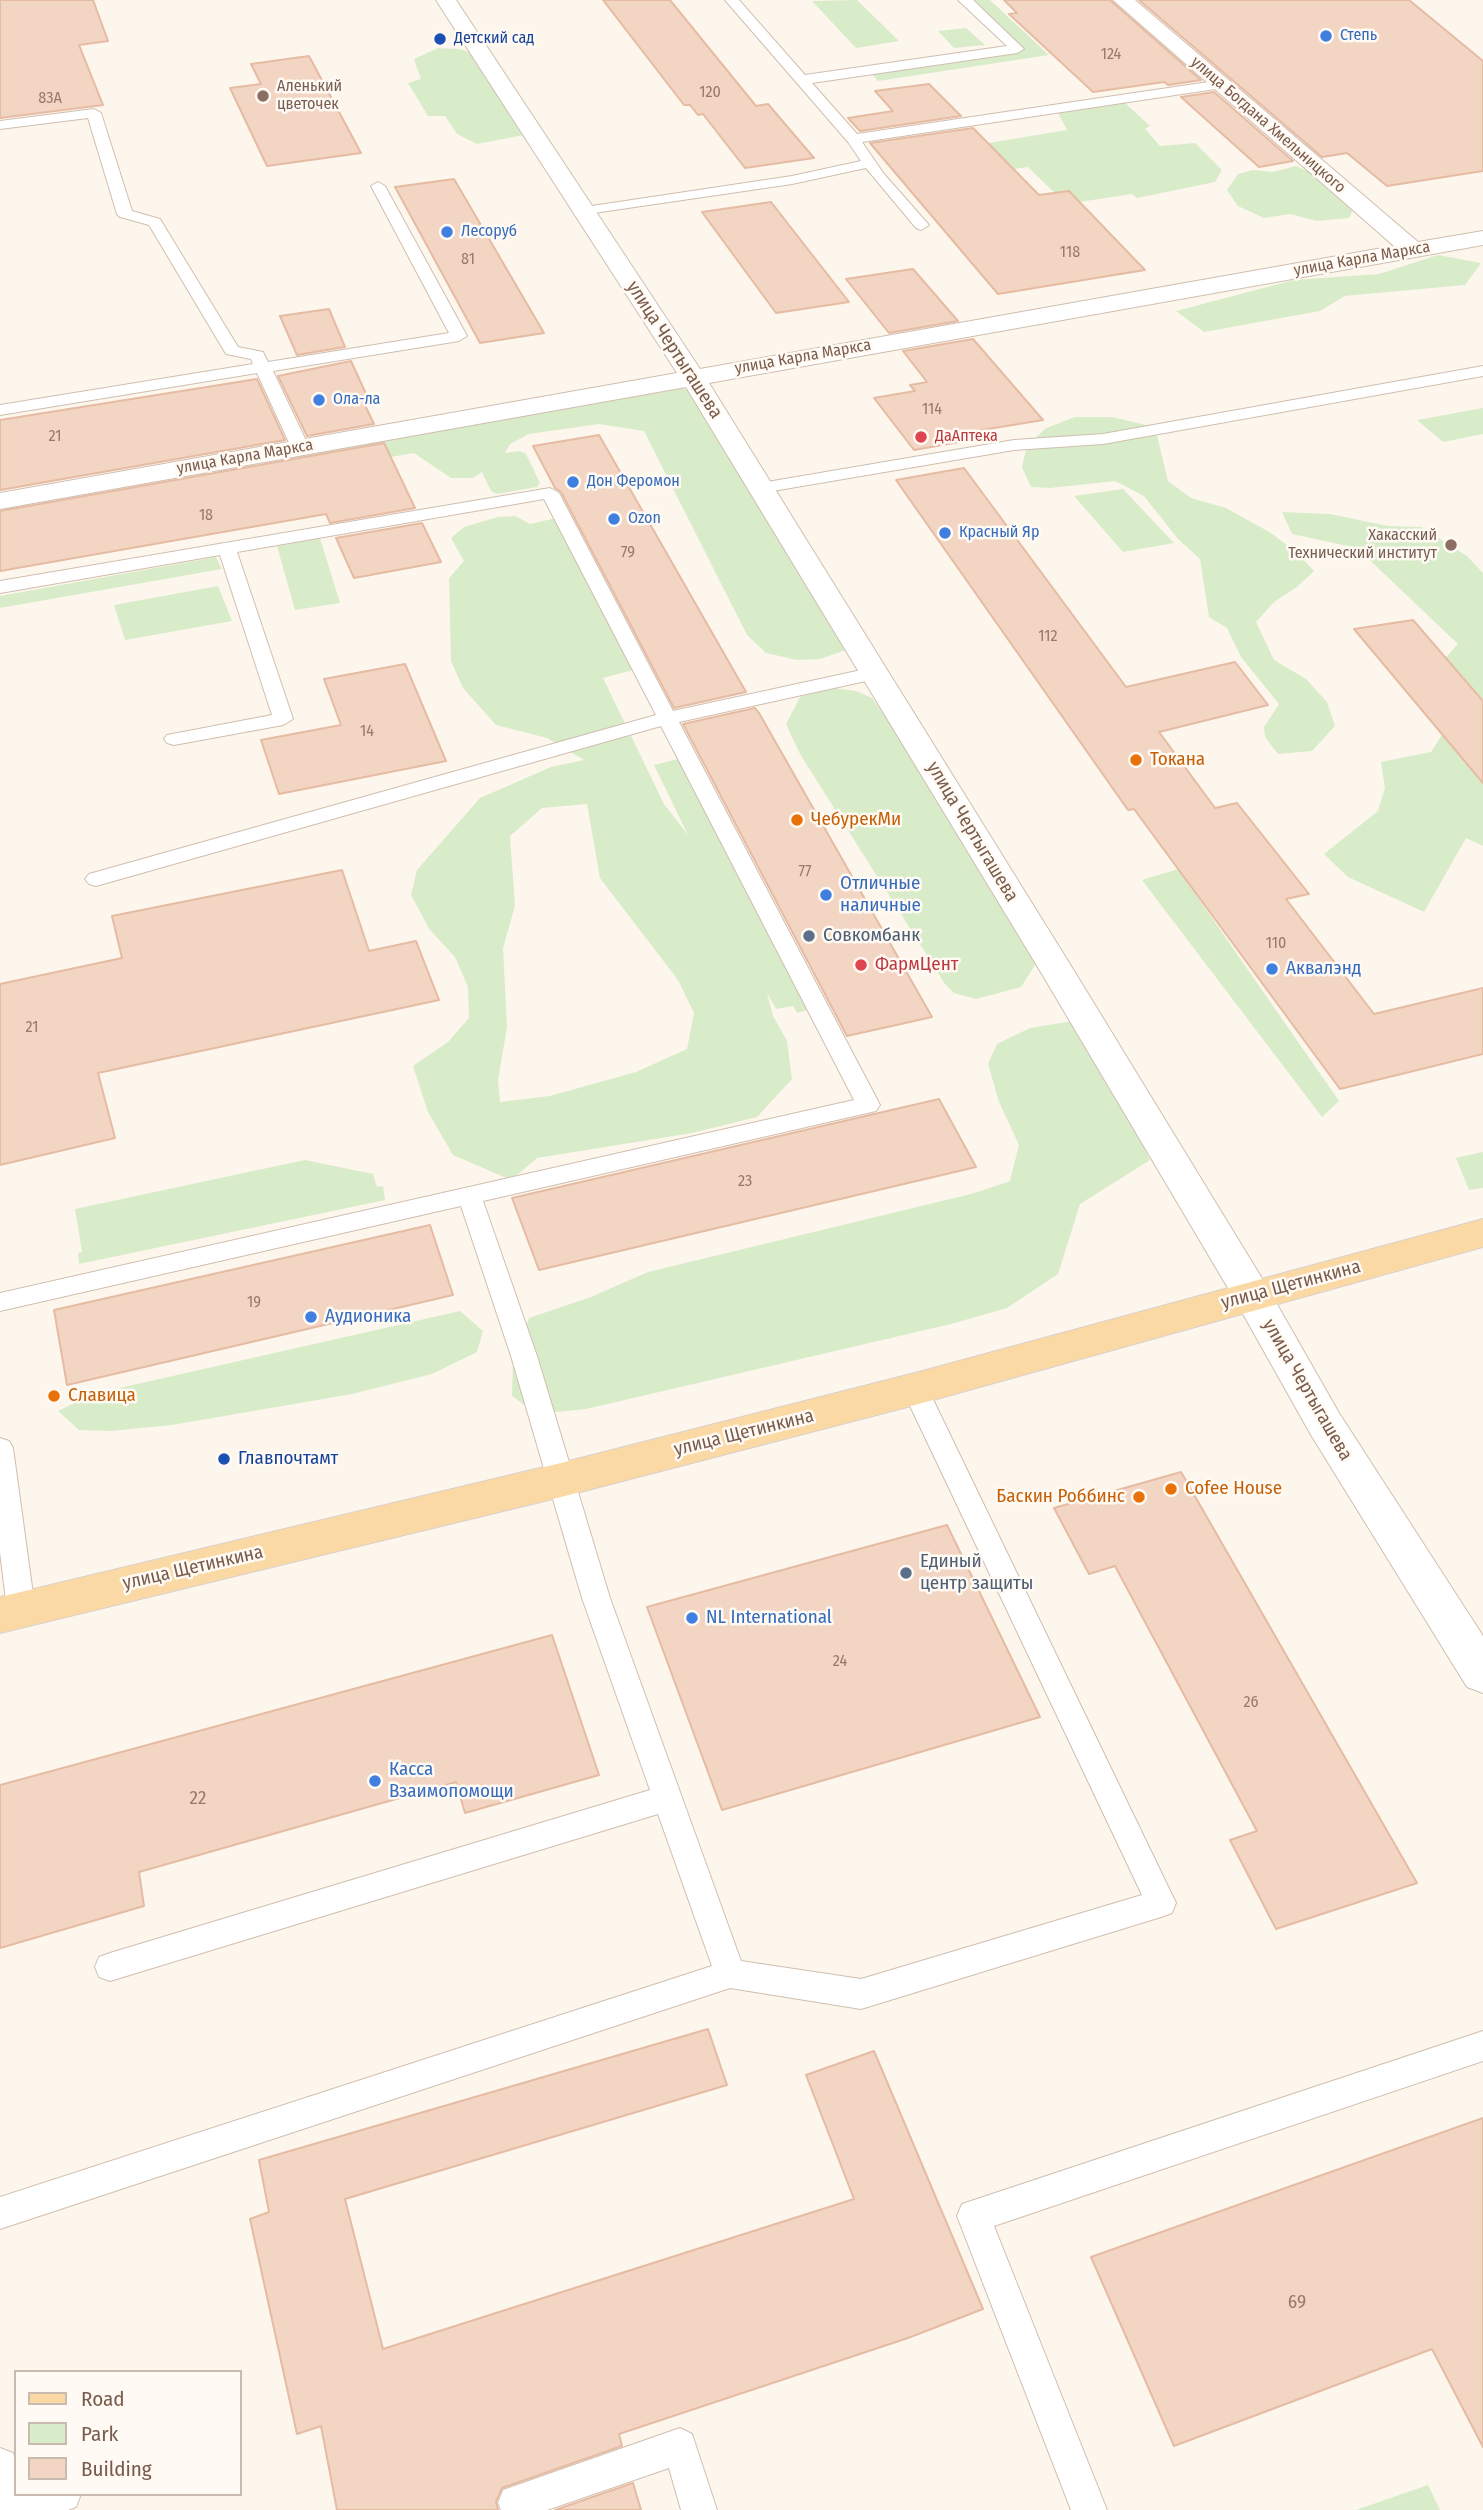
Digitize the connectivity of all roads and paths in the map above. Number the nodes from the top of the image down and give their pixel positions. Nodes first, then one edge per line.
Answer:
1 (449, 0) edge
2 (732, 0) edge
3 (965, 0) edge
4 (1123, 0) edge
5 (802, 80) junction
6 (1222, 84) junction
7 (0, 125) edge
8 (853, 139) junction
9 (870, 163) junction
10 (378, 186) dead end
11 (585, 212) junction
12 (921, 225) dead end
13 (1483, 238) edge
14 (1413, 250) junction
15 (264, 368) junction
16 (1483, 371) edge
17 (692, 377) junction
18 (0, 410) edge
19 (300, 447) junction
20 (761, 488) junction
21 (0, 501) edge
22 (226, 547) junction
23 (0, 587) edge
24 (875, 673) junction
25 (665, 719) junction
26 (174, 739) dead end
27 (96, 879) dead end
28 (470, 1197) junction
29 (1483, 1233) edge
30 (1252, 1295) junction
31 (0, 1302) edge
32 (915, 1389) junction
33 (0, 1448) edge
34 (561, 1480) junction
35 (11, 1612) edge
36 (1483, 1674) edge
37 (667, 1798) junction
38 (110, 1967) dead end
39 (730, 1974) junction
40 (1483, 2046) edge
41 (0, 2213) edge
42 (0, 2466) edge
43 (57, 2496) edge
44 (516, 2503) dead end
45 (6, 2510) edge
46 (18, 2510) edge
47 (699, 2510) edge
48 (1089, 2510) edge

1 - 11 street, улица Чертыгашева
2 - 5 lane
3 - 5 lane
4 - 6 street, улица Богдана Хмельницкого
5 - 8 lane
6 - 8 lane
6 - 14 street, улица Богдана Хмельницкого
7 - 15 lane
8 - 9 lane
9 - 11 lane
9 - 12 lane
10 - 15 lane
11 - 17 street, улица Чертыгашева
13 - 14 street, улица Карла Маркса
14 - 17 street, улица Карла Маркса
15 - 18 lane
15 - 19 lane
16 - 20 lane
17 - 19 street, улица Карла Маркса
17 - 20 street, улица Чертыгашева
19 - 21 street, улица Карла Маркса
20 - 24 street, улица Чертыгашева
22 - 23 lane
22 - 25 lane
22 - 26 lane
24 - 25 lane
24 - 30 street, улица Чертыгашева
25 - 27 lane
25 - 28 lane
28 - 31 lane
28 - 34 lane
29 - 30 main road, улица Щетинкина
30 - 32 main road, улица Щетинкина
30 - 36 street, улица Чертыгашева
32 - 34 main road, улица Щетинкина
32 - 39 lane
33 - 35 lane
34 - 35 main road, улица Щетинкина
34 - 37 lane
37 - 38 lane
37 - 39 lane
39 - 41 lane
40 - 48 lane
42 - 45 lane
43 - 46 lane
44 - 47 lane

